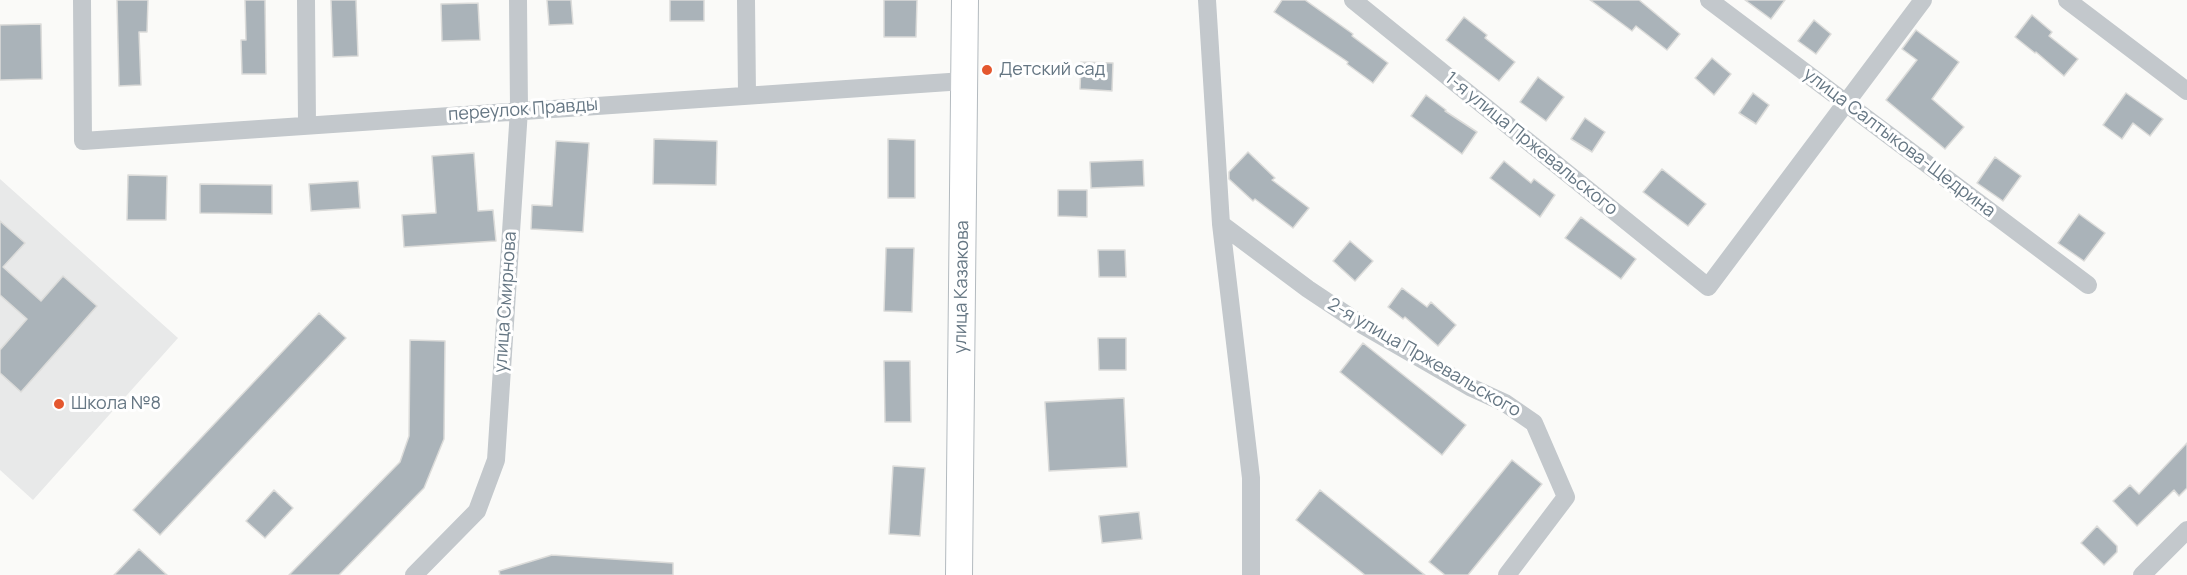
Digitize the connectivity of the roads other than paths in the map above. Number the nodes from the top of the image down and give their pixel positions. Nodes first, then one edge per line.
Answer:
1 (82, 0) edge
2 (306, 0) edge
3 (519, 0) edge
4 (746, 0) edge
5 (965, 0) edge
6 (1207, 0) edge
7 (1353, 0) edge
8 (1709, 0) edge
9 (1923, 0) edge
10 (2067, 0) edge
11 (964, 81) junction
12 (2187, 90) edge
13 (747, 94) junction
14 (1846, 103) junction
15 (519, 110) junction
16 (307, 124) junction
17 (1221, 224) junction
18 (2088, 285) dead end
19 (2187, 530) edge
20 (414, 575) edge
21 (959, 575) edge
22 (1251, 575) edge
23 (1507, 575) edge
24 (2142, 575) edge

1 - 16 street, переулок Правды
2 - 16 street
3 - 15 street, улица Смирнова
4 - 13 street
5 - 11 main road, улица Казакова
6 - 17 street
7 - 14 street, 1-я улица Пржевальского
8 - 14 street, улица Салтыкова-Щедрина
9 - 14 street
10 - 12 street
11 - 13 street, переулок Правды
11 - 21 main road, улица Казакова
13 - 15 street, переулок Правды
14 - 18 street, улица Салтыкова-Щедрина
15 - 16 street, переулок Правды
15 - 20 street, улица Смирнова
17 - 22 street
17 - 23 street, 2-я улица Пржевальского
19 - 24 street

